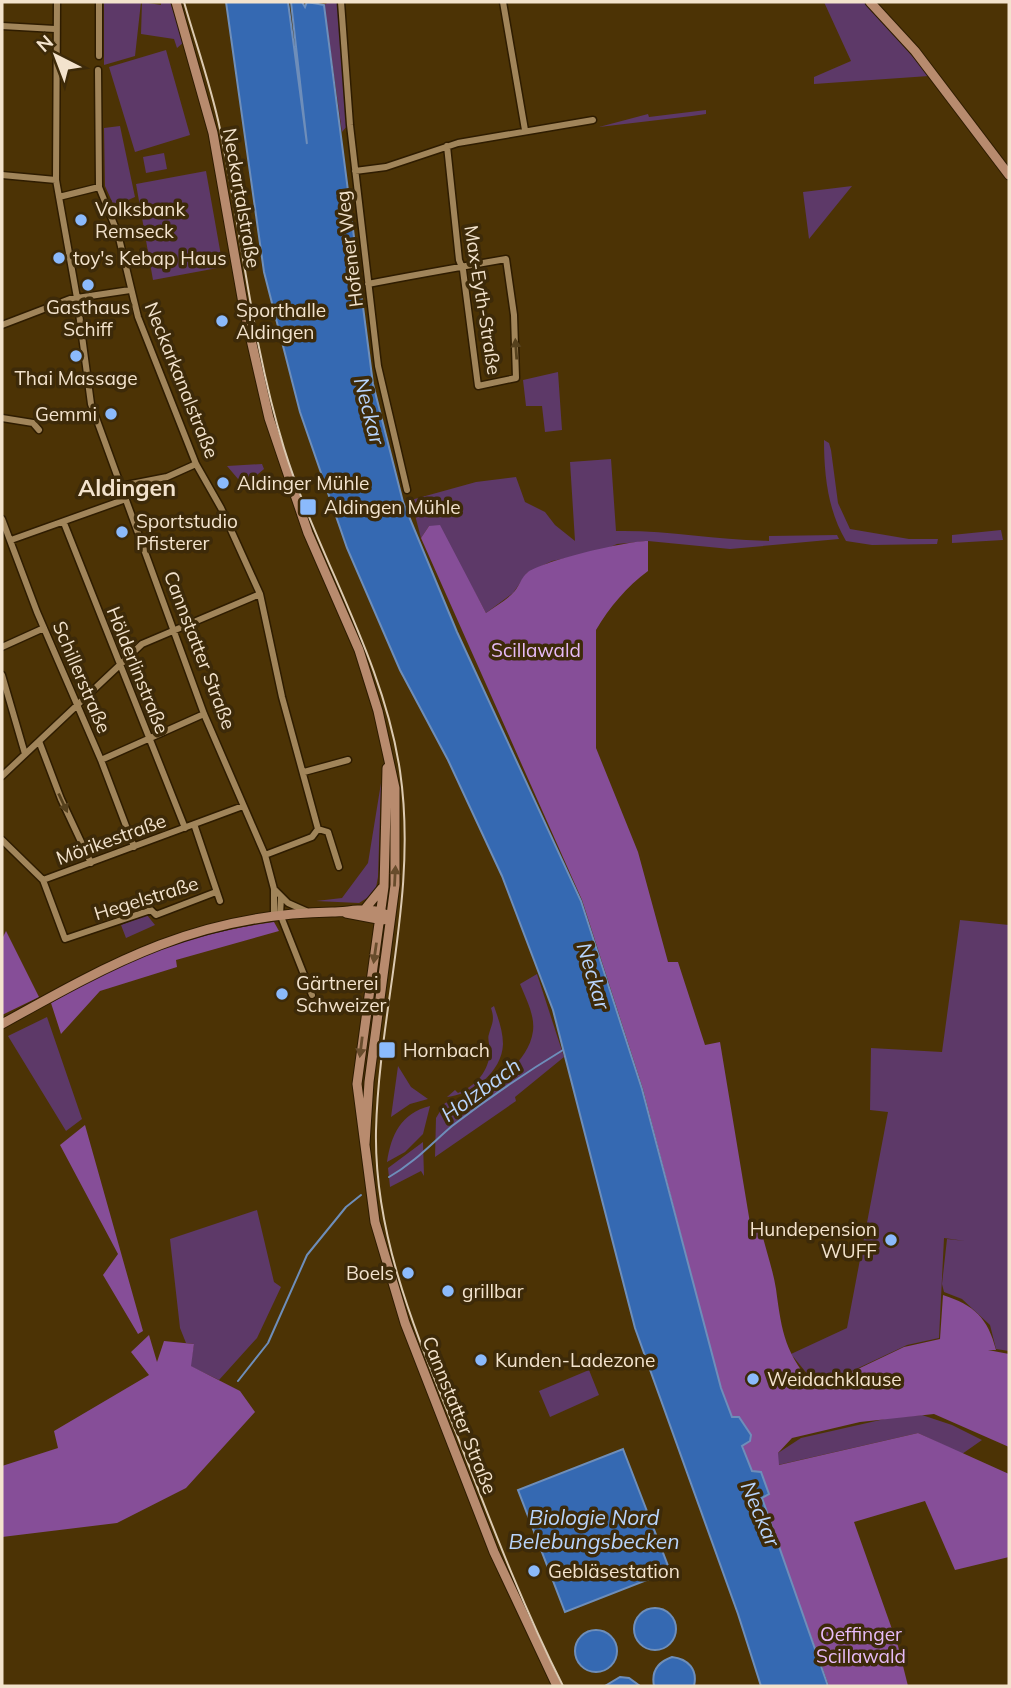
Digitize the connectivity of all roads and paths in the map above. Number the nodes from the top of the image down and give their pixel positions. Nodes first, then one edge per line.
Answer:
1 (57, 2) edge
2 (99, 2) edge
3 (176, 2) edge
4 (341, 2) edge
5 (503, 2) edge
6 (870, 2) edge
7 (2, 26) edge
8 (55, 29) junction
9 (99, 56) dead end
10 (99, 69) dead end
11 (593, 120) dead end
12 (526, 130) junction
13 (447, 146) junction
14 (355, 171) junction
15 (2, 175) edge
16 (1009, 175) edge
17 (56, 180) junction
18 (99, 187) junction
19 (59, 197) junction
20 (461, 267) junction
21 (368, 284) junction
22 (130, 290) junction
23 (78, 298) junction
24 (2, 325) edge
25 (2, 418) edge
26 (39, 430) dead end
27 (195, 464) junction
28 (121, 486) junction
29 (407, 490) dead end
30 (126, 499) junction
31 (2, 519) edge
32 (64, 523) junction
33 (10, 540) junction
34 (260, 594) junction
35 (44, 628) junction
36 (171, 629) junction
37 (2, 647) edge
38 (120, 666) junction
39 (2, 675) edge
40 (77, 706) junction
41 (204, 714) junction
42 (149, 736) junction
43 (39, 741) junction
44 (25, 754) junction
45 (102, 760) junction
46 (348, 760) dead end
47 (387, 760) junction
48 (304, 772) junction
49 (2, 776) edge
50 (243, 806) junction
51 (194, 824) junction
52 (185, 828) junction
53 (318, 829) junction
54 (2, 840) edge
55 (134, 847) junction
56 (265, 855) junction
57 (91, 863) junction
58 (339, 867) dead end
59 (43, 880) junction
60 (384, 887) junction
61 (274, 889) junction
62 (216, 892) junction
63 (281, 898) junction
64 (220, 901) dead end
65 (365, 909) junction
66 (309, 912) junction
67 (342, 912) junction
68 (277, 914) junction
69 (380, 916) junction
70 (391, 918) junction
71 (312, 995) dead end
72 (2, 1024) edge
73 (365, 1144) junction
74 (557, 1686) edge

1 - 8 street, Cannstatter Straße
2 - 9 street
3 - 47 main road, Neckartalstraße
4 - 14 street, Hofener Weg
5 - 12 street
6 - 16 main road
7 - 8 street
8 - 17 street, Cannstatter Straße
10 - 18 street, Neckarkanalstraße
11 - 12 street
12 - 13 street
13 - 14 street
13 - 20 street, Max-Eyth-Straße
14 - 21 street, Hofener Weg
15 - 17 street
17 - 19 street, Cannstatter Straße
18 - 19 street
18 - 22 street, Neckarkanalstraße
19 - 23 street, Cannstatter Straße
20 -> 20 street, Max-Eyth-Straße
20 - 21 street
21 - 29 street, Hofener Weg
22 - 23 street
22 - 27 street, Neckarkanalstraße
23 - 24 street
23 - 28 street, Cannstatter Straße
25 - 26 street
27 - 28 street
27 - 34 street, Neckarkanalstraße
28 - 30 street, Cannstatter Straße
30 - 32 street
30 - 36 street, Cannstatter Straße
31 - 33 street, Schillerstraße
32 - 33 street
32 - 38 street, Hölderlinstraße
33 - 35 street, Schillerstraße
34 - 36 street
34 - 48 street, Neckarkanalstraße
35 - 37 street
35 - 40 street, Schillerstraße
36 - 38 street
36 - 41 street, Cannstatter Straße
38 - 40 street
38 - 42 street, Hölderlinstraße
39 - 44 street
40 - 43 street
40 - 45 street, Schillerstraße
41 - 42 street
41 - 50 street, Cannstatter Straße
42 - 45 street
42 - 52 street, Hölderlinstraße
43 - 44 street
43 -> 57 street
44 - 49 street
45 - 55 street, Schillerstraße
46 - 48 street
47 - 60 main road, Neckartalstraße
70 -> 47 main road, Neckartalstraße
48 - 53 street, Neckarkanalstraße
50 - 51 street, Mörikestraße
50 - 56 street, Cannstatter Straße
51 - 52 street, Mörikestraße
51 - 62 street, Hegelstraße
52 - 55 street, Mörikestraße
53 - 56 street
53 - 58 street, Neckarkanalstraße
54 - 59 street, Mörikestraße
55 - 57 street, Mörikestraße
56 - 61 street, Cannstatter Straße
57 - 59 street, Mörikestraße
59 - 62 street, Hegelstraße
60 - 65 main road
60 - 69 main road, Neckartalstraße
61 - 63 street, Cannstatter Straße
61 - 68 street, Cannstatter Straße
62 - 64 street, Hegelstraße
63 - 66 street, Cannstatter Straße
63 - 68 street
65 - 67 main road, Cannstatter Straße
65 - 69 main road, Cannstatter Straße
66 - 67 main road, Cannstatter Straße
66 - 68 main road, Cannstatter Straße
67 - 69 main road, Cannstatter Straße
68 - 71 street
68 - 72 main road
69 - 70 main road, Cannstatter Straße
69 -> 73 main road, Cannstatter Straße
70 - 73 main road, Cannstatter Straße
73 - 74 main road, Cannstatter Straße

